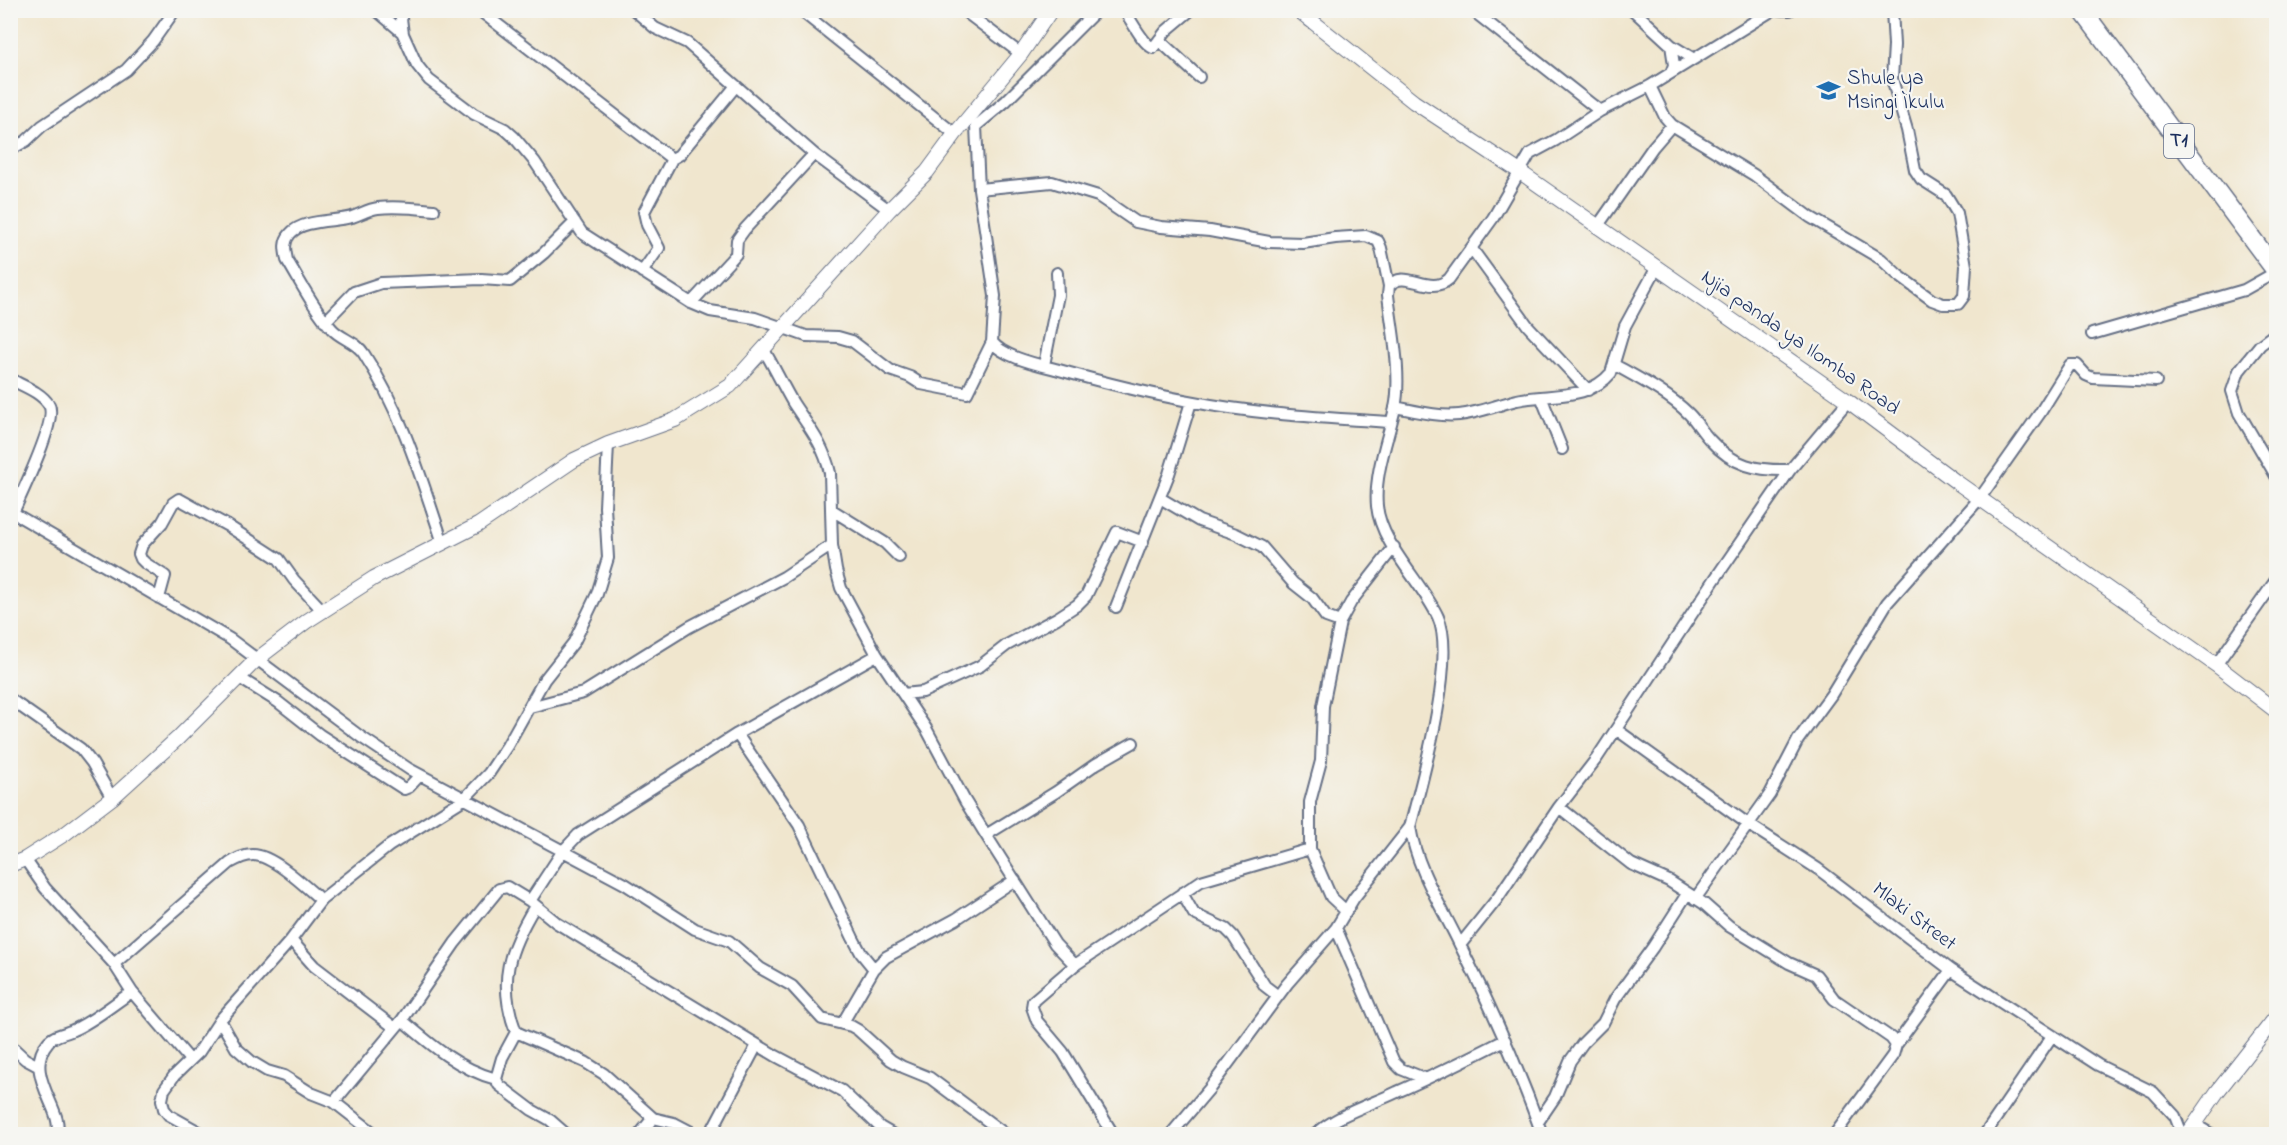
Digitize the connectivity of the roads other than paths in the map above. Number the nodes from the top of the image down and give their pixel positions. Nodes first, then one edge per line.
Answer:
1 (175, 10) edge
2 (376, 10) edge
3 (400, 10) edge
4 (479, 10) edge
5 (634, 10) edge
6 (800, 10) edge
7 (963, 10) edge
8 (1051, 10) edge
9 (1097, 10) edge
10 (1124, 10) edge
11 (1191, 10) edge
12 (1298, 10) edge
13 (1472, 10) edge
14 (1633, 10) edge
15 (1773, 10) edge
16 (1781, 10) edge
17 (1790, 10) edge
18 (1892, 10) edge
19 (2082, 10) edge
20 (1314, 16) edge
21 (404, 34) junction
22 (1159, 40) junction
23 (1671, 45) junction
24 (1021, 54) junction
25 (1694, 59) junction
26 (1671, 73) junction
27 (1199, 77) dead end
28 (1650, 86) junction
29 (735, 87) junction
30 (1600, 111) junction
31 (1672, 125) junction
32 (955, 134) junction
33 (10, 150) edge
34 (814, 154) junction
35 (672, 159) junction
36 (1520, 172) junction
37 (979, 189) junction
38 (434, 210) dead end
39 (889, 210) junction
40 (575, 222) junction
41 (1597, 227) junction
42 (1472, 249) junction
43 (1658, 267) junction
44 (2277, 271) edge
45 (642, 272) junction
46 (1057, 273) dead end
47 (1389, 285) junction
48 (691, 303) junction
49 (325, 321) junction
50 (782, 329) junction
51 (2277, 333) edge
52 (2092, 334) dead end
53 (992, 342) junction
54 (764, 350) junction
55 (1044, 365) junction
56 (1615, 365) junction
57 (10, 379) edge
58 (2156, 381) dead end
59 (1588, 390) junction
60 (1542, 399) junction
61 (1848, 401) junction
62 (1191, 402) junction
63 (1395, 407) junction
64 (1390, 422) junction
65 (608, 444) junction
66 (1562, 449) dead end
67 (1790, 470) junction
68 (2277, 476) edge
69 (1160, 498) junction
70 (1980, 498) junction
71 (831, 510) junction
72 (12, 512) edge
73 (1143, 542) junction
74 (443, 543) junction
75 (832, 545) junction
76 (1394, 547) junction
77 (899, 557) dead end
78 (2277, 580) edge
79 (159, 598) junction
80 (1116, 607) dead end
81 (323, 610) junction
82 (1340, 622) junction
83 (878, 655) junction
84 (256, 660) junction
85 (2216, 665) junction
86 (238, 677) junction
87 (903, 693) junction
88 (10, 699) edge
89 (530, 707) junction
90 (2277, 711) edge
91 (1617, 730) junction
92 (737, 734) junction
93 (1133, 743) dead end
94 (420, 775) junction
95 (112, 798) junction
96 (464, 799) junction
97 (1559, 807) junction
98 (1748, 824) junction
99 (1410, 827) junction
100 (986, 835) junction
101 (1310, 849) junction
102 (562, 852) junction
103 (1390, 853) junction
104 (1416, 853) junction
105 (25, 859) junction
106 (10, 865) edge
107 (1015, 880) junction
108 (999, 891) junction
109 (1182, 893) junction
110 (1691, 896) junction
111 (1028, 899) junction
112 (321, 900) junction
113 (533, 903) junction
114 (1346, 911) junction
115 (1336, 928) junction
116 (291, 940) junction
117 (1460, 945) junction
118 (114, 964) junction
119 (1075, 964) junction
120 (874, 969) junction
121 (1951, 970) junction
122 (132, 992) junction
123 (1278, 996) junction
124 (220, 1020) junction
125 (2275, 1022) edge
126 (398, 1024) junction
127 (842, 1024) junction
128 (516, 1032) junction
129 (2052, 1036) junction
130 (1505, 1040) junction
131 (10, 1045) edge
132 (757, 1045) junction
133 (1896, 1045) junction
134 (190, 1060) junction
135 (38, 1066) junction
136 (1396, 1066) junction
137 (1426, 1079) junction
138 (496, 1080) junction
139 (1402, 1090) junction
140 (334, 1102) junction
141 (653, 1118) junction
142 (1538, 1122) junction
143 (2195, 1130) edge
144 (999, 1133) edge
145 (56, 1134) edge
146 (203, 1134) edge
147 (375, 1134) edge
148 (566, 1134) edge
149 (640, 1134) edge
150 (695, 1134) edge
151 (710, 1134) edge
152 (892, 1134) edge
153 (1113, 1134) edge
154 (1171, 1134) edge
155 (1316, 1134) edge
156 (1542, 1134) edge
157 (1835, 1134) edge
158 (1985, 1134) edge
159 (2182, 1134) edge
160 (2211, 1134) edge

1 - 33 street
2 - 21 street
3 - 21 street
4 - 35 street
5 - 29 street
6 - 32 street
7 - 24 street
8 - 24 street
9 - 37 street
10 - 22 street
11 - 22 street
12 - 20 street, Njia panda ya Ilomba Road
13 - 30 street
14 - 23 street
15 - 25 street
16 - 17 street
18 - 31 street
19 - 44 highway, T1
20 - 36 street, Njia panda ya Ilomba Road
21 - 40 street
22 - 27 street
23 - 25 street
23 - 26 street
24 - 32 street
25 - 26 street
26 - 28 street
28 - 30 street
28 - 31 street
29 - 34 street
29 - 35 street
30 - 36 street
31 - 41 street
32 - 39 street
34 - 39 street
34 - 48 street
35 - 45 street
36 - 41 street, Njia panda ya Ilomba Road
36 - 42 street
37 - 47 street
37 - 53 street
38 - 49 street
39 - 50 street
40 - 45 street
40 - 49 street
41 - 43 street, Njia panda ya Ilomba Road
42 - 47 street
42 - 59 street
43 - 56 street
43 - 61 street, Njia panda ya Ilomba Road
44 - 52 street
45 - 48 street
46 - 55 street
47 - 63 street
48 - 50 street
49 - 74 street
50 - 53 street
50 - 54 street
51 - 68 street
53 - 55 street
54 - 65 street
54 - 71 street
55 - 62 street
56 - 59 street
56 - 67 street
57 - 72 street
58 - 70 street
59 - 60 street
60 - 63 street
60 - 66 street
61 - 67 street
61 - 70 street, Njia panda ya Ilomba Road
62 - 64 street
62 - 69 street
63 - 64 street
64 - 76 street
65 - 74 street
65 - 89 street
67 - 91 street
69 - 73 street
69 - 82 street
70 - 85 street, Njia panda ya Ilomba Road
70 - 98 street
71 - 75 street
71 - 77 street
72 - 79 street
73 - 80 street
73 - 87 street
74 - 81 street
75 - 83 street
75 - 89 street
76 - 82 street
76 - 99 street
78 - 85 street
79 - 81 street
79 - 84 street
81 - 84 street
82 - 101 street
83 - 87 street
83 - 92 street
84 - 86 street
84 - 94 street
85 - 90 street, Njia panda ya Ilomba Road
86 - 94 street
86 - 95 street
87 - 100 street
88 - 95 street
89 - 96 street
91 - 97 street
91 - 98 street, Mlaki Street
92 - 102 street
92 - 120 street
93 - 100 street
94 - 96 street
95 - 105 street
96 - 102 street
96 - 112 street
97 - 110 street
97 - 117 street
98 - 110 street
98 - 121 street, Mlaki Street
99 - 103 street
99 - 104 street
100 - 107 street
101 - 109 street
101 - 114 street
102 - 113 street
102 - 127 street
103 - 104 street
103 - 114 street
104 - 117 street
105 - 106 street
105 - 118 street
107 - 108 street
107 - 111 street
108 - 111 street
108 - 120 street
109 - 119 street
109 - 123 street
110 - 133 street
110 - 142 street
111 - 119 street
112 - 116 street
112 - 118 street
113 - 126 street
113 - 128 street
113 - 132 street
114 - 115 street
115 - 123 street
115 - 136 street
116 - 124 street
116 - 126 street
117 - 130 street
118 - 122 street
119 - 153 street
120 - 127 street
121 - 129 street, Mlaki Street
121 - 133 street
122 - 134 street
122 - 135 street
123 - 154 street
124 - 134 street
124 - 140 street
125 - 143 street
126 - 138 street
126 - 140 street
127 - 144 street
128 - 138 street
128 - 141 street
129 - 158 street
129 - 159 street, Mlaki Street
130 - 137 street
130 - 142 street
131 - 135 street
132 - 151 street
132 - 152 street
133 - 157 street
134 - 146 street
135 - 145 street
136 - 137 street
136 - 139 street
137 - 139 street
138 - 148 street
139 - 155 street
140 - 147 street
141 - 149 street
141 - 150 street
142 - 156 street
143 - 160 street

